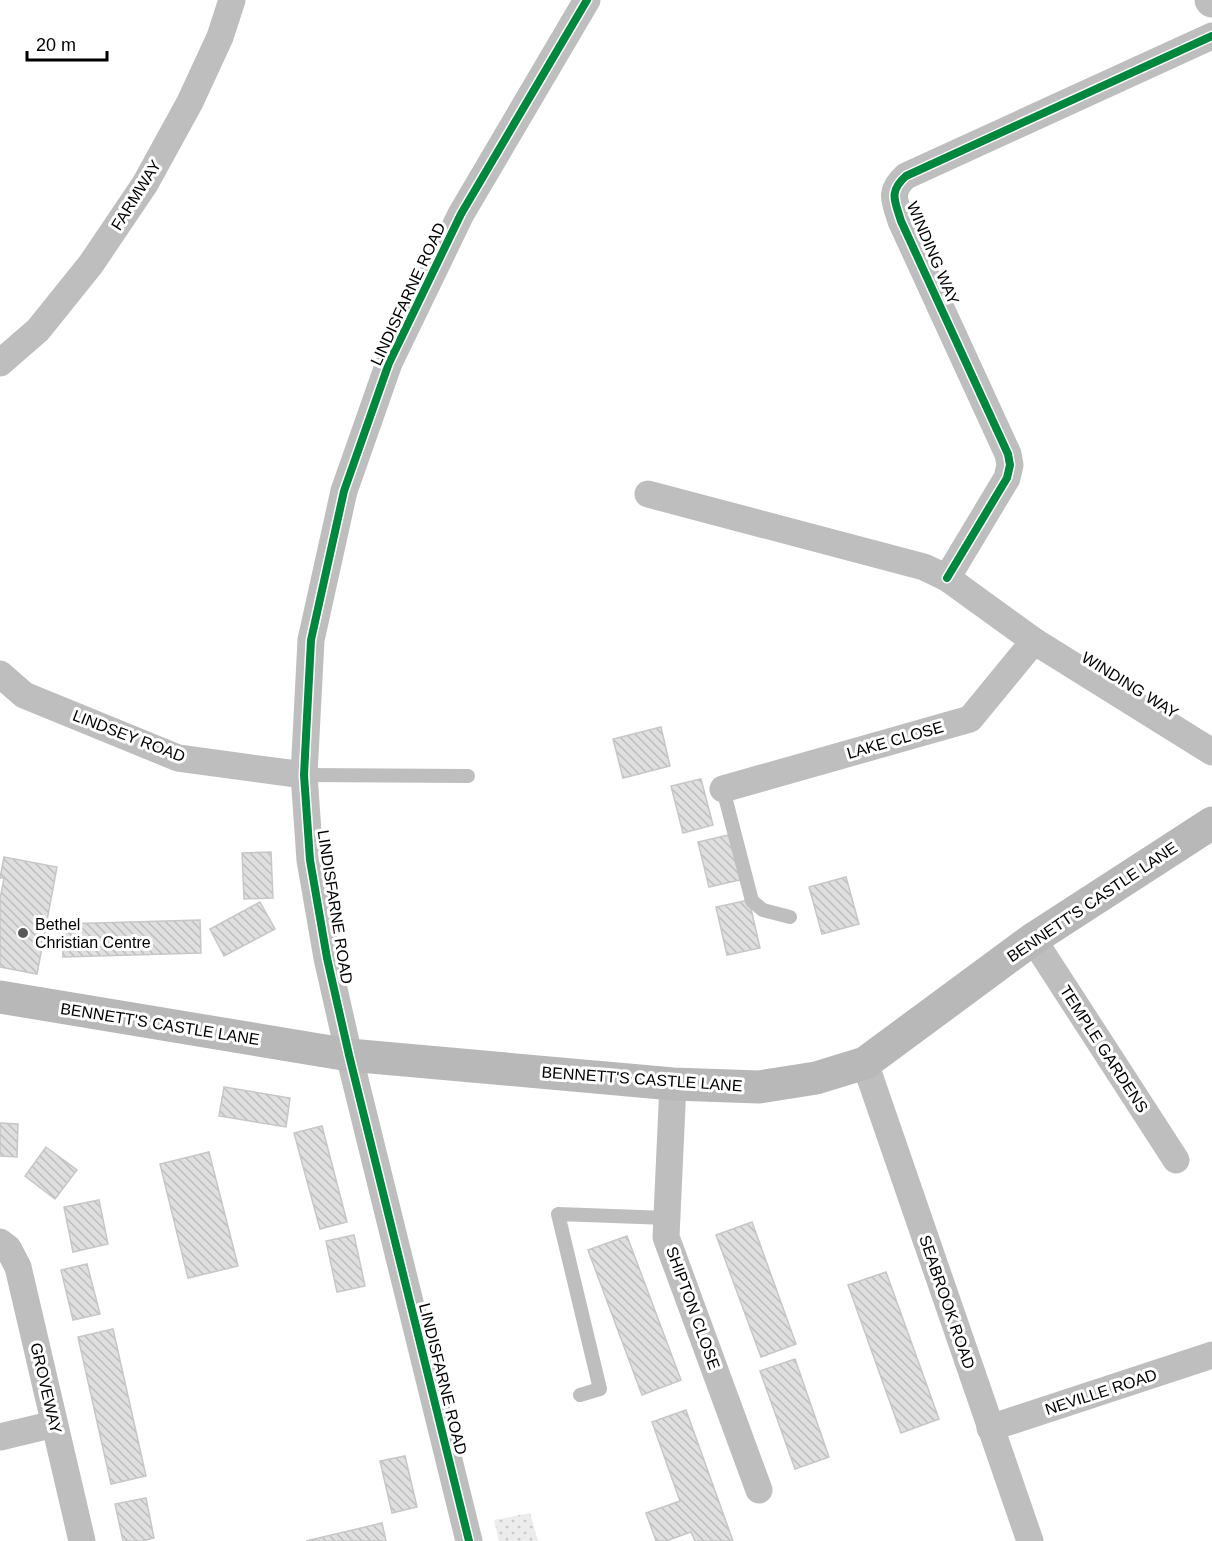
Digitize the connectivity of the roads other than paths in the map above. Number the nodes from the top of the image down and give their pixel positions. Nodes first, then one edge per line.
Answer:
1 (232, 0) edge
2 (587, 0) edge
3 (1212, 36) edge
4 (0, 363) edge
5 (648, 494) dead end
6 (947, 578) junction
7 (1034, 641) junction
8 (0, 674) edge
9 (1212, 752) edge
10 (304, 775) junction
11 (468, 776) dead end
12 (723, 789) joint
13 (1212, 823) edge
14 (790, 916) dead end
15 (1033, 939) junction
16 (0, 997) edge
17 (350, 1055) junction
18 (865, 1063) junction
19 (674, 1083) junction
20 (1176, 1160) dead end
21 (667, 1218) junction
22 (0, 1242) edge
23 (1212, 1356) edge
24 (580, 1395) dead end
25 (54, 1424) junction
26 (990, 1428) junction
27 (0, 1437) edge
28 (759, 1490) dead end
29 (82, 1541) edge
30 (469, 1541) edge
31 (1030, 1541) edge

1 - 4 street, FARMWAY
2 - 10 street, LINDISFARNE ROAD
3 - 6 street, WINDING WAY
5 - 6 street, WINDING WAY
6 - 7 street, WINDING WAY
7 - 9 street, WINDING WAY
7 - 12 street, LAKE CLOSE
8 - 10 street, LINDSEY ROAD
10 - 11 lane
10 - 17 street, LINDISFARNE ROAD
12 - 14 lane
13 - 15 main road, BENNETT'S CASTLE LANE
15 - 18 main road, BENNETT'S CASTLE LANE
15 - 20 street, TEMPLE GARDENS
16 - 17 main road, BENNETT'S CASTLE LANE
17 - 19 main road, BENNETT'S CASTLE LANE
17 - 30 street, LINDISFARNE ROAD
18 - 19 main road, BENNETT'S CASTLE LANE
18 - 26 street, SEABROOK ROAD
19 - 21 street, SHIPTON CLOSE
21 - 24 lane
21 - 28 street, SHIPTON CLOSE
22 - 25 street, GROVEWAY
23 - 26 street, NEVILLE ROAD
25 - 27 street
25 - 29 street, GROVEWAY
26 - 31 street, SEABROOK ROAD

